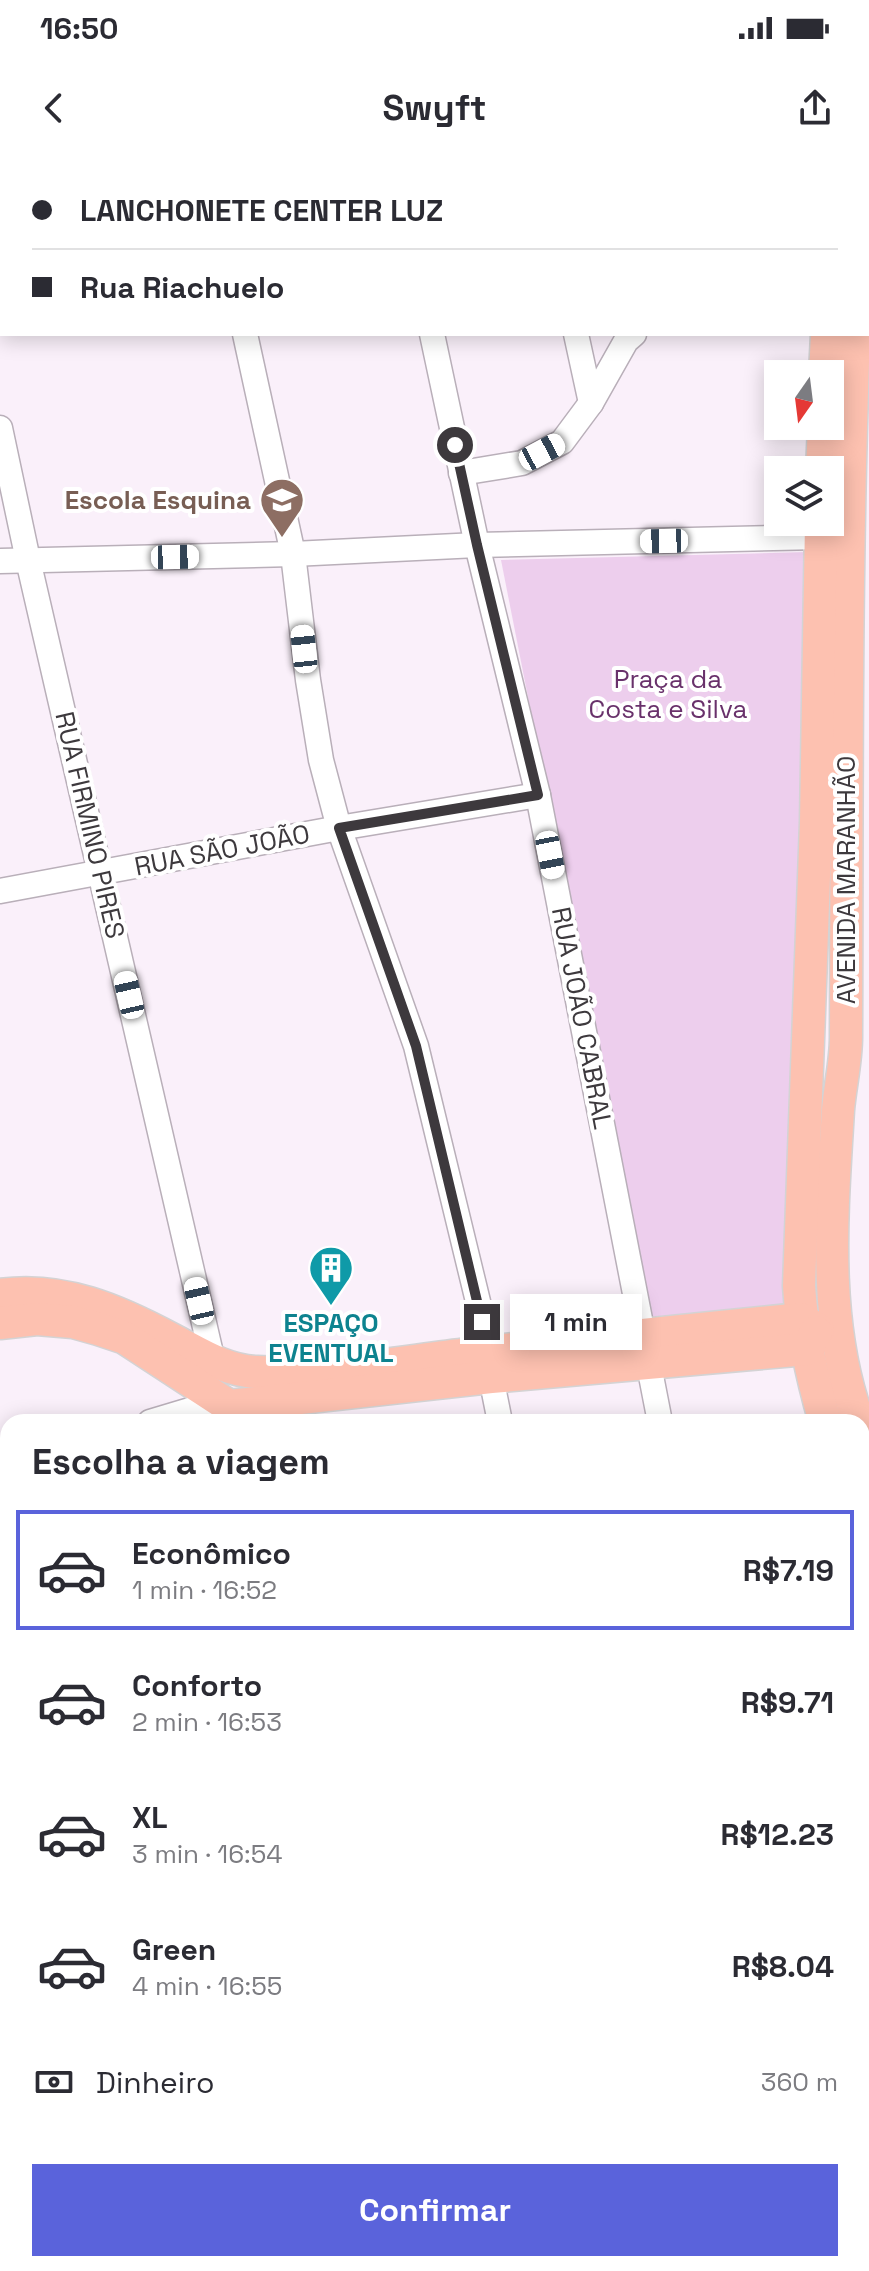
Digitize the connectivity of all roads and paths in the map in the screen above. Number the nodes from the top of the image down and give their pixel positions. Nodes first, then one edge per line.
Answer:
1 (245, 336) edge
2 (432, 336) edge
3 (576, 336) edge
4 (632, 336) edge
5 (827, 336) edge
6 (854, 336) edge
7 (826, 360) edge
8 (591, 403) junction
9 (0, 428) edge
10 (461, 473) junction
11 (764, 532) edge
12 (821, 536) edge
13 (477, 545) junction
14 (293, 554) junction
15 (28, 560) junction
16 (0, 561) edge
17 (538, 795) junction
18 (339, 828) junction
19 (101, 873) junction
20 (0, 891) edge
21 (846, 1042) junction
22 (0, 1295) edge
23 (0, 1323) edge
24 (817, 1336) junction
25 (646, 1349) junction
26 (213, 1362) junction
27 (490, 1364) junction
28 (869, 1382) edge
29 (227, 1410) edge
30 (201, 1414) edge
31 (499, 1414) edge
32 (658, 1414) edge
33 (823, 1414) edge
34 (855, 1414) edge

1 - 14 street
2 - 10 street, RUA JOÃO CABRAL
3 - 8 street
4 - 8 street
5 - 7 main road
6 - 21 main road, AVENIDA MARANHÃO
8 - 10 street
9 - 15 street, RUA FIRMINO PIRES
10 - 13 street, RUA JOÃO CABRAL
11 - 13 street
12 - 24 main road, AVENIDA MARANHÃO
13 - 14 street
13 - 17 street, RUA JOÃO CABRAL
14 - 15 street
14 - 18 street
15 - 16 street
15 - 19 street, RUA FIRMINO PIRES
17 - 18 street, RUA SÃO JOÃO
17 - 25 street, RUA JOÃO CABRAL
18 - 19 street, RUA SÃO JOÃO
18 - 27 street
19 - 20 street, RUA SÃO JOÃO
19 - 26 street, RUA FIRMINO PIRES
21 - 24 main road, AVENIDA MARANHÃO
21 - 28 main road
22 - 26 main road
23 - 29 main road
24 - 25 main road
24 - 33 main road, AVENIDA MARANHÃO
24 - 34 main road, AVENIDA MARANHÃO
25 - 27 main road
25 - 32 street, RUA JOÃO CABRAL
26 - 27 main road
27 - 29 main road
27 - 31 street
29 - 30 street

